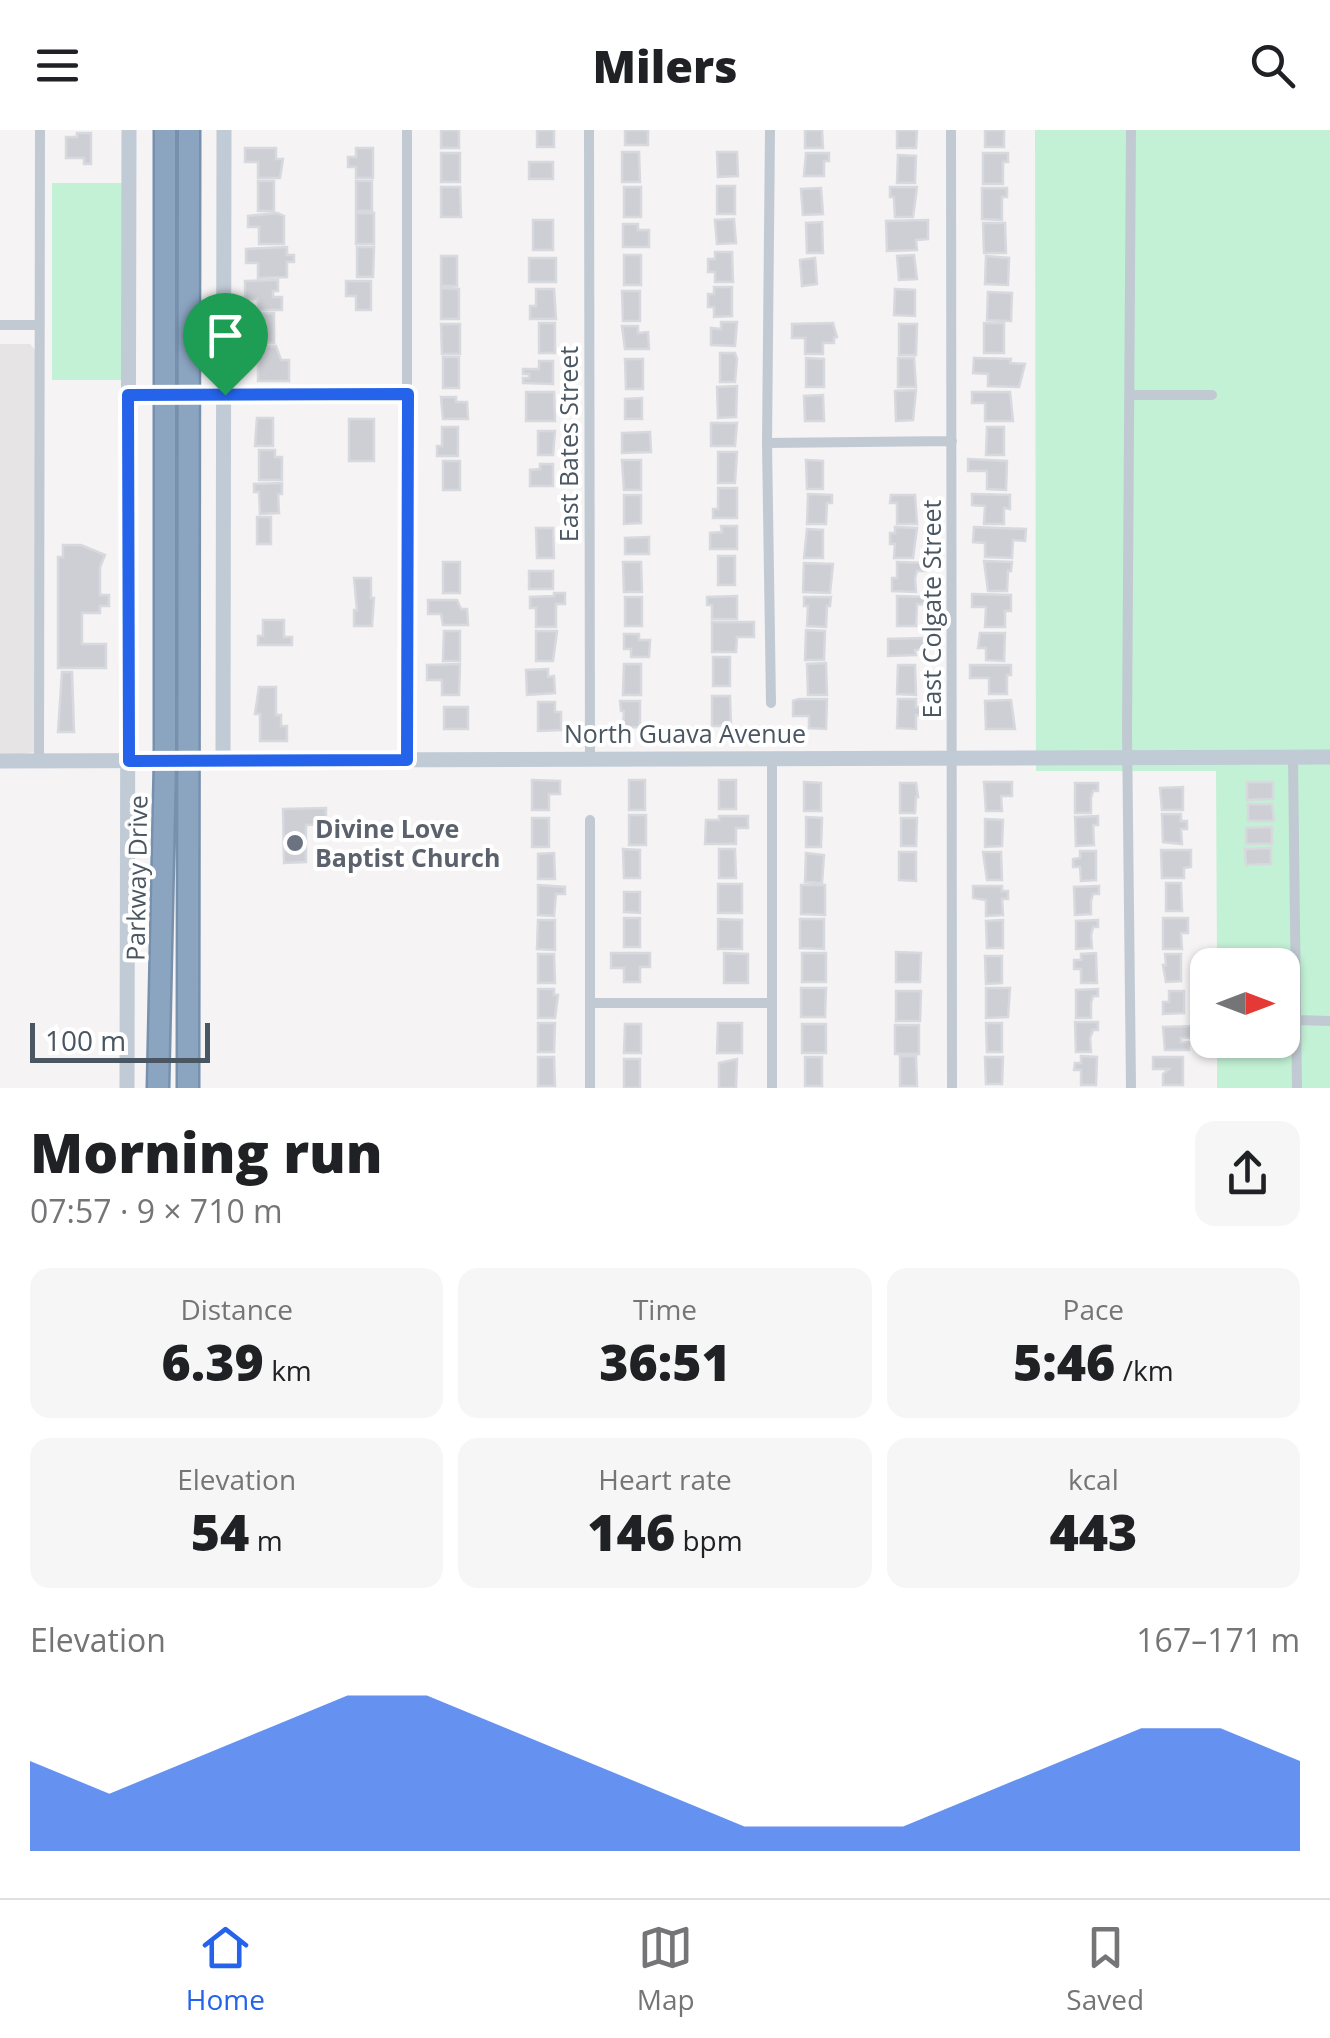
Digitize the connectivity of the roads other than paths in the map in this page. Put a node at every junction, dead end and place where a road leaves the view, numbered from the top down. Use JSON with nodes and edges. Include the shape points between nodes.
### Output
{"nodes":[{"id":1,"x":40,"y":130,"type":"edge"},
{"id":2,"x":129,"y":130,"type":"edge"},
{"id":3,"x":165,"y":130,"type":"edge"},
{"id":4,"x":188,"y":130,"type":"edge"},
{"id":5,"x":224,"y":130,"type":"edge"},
{"id":6,"x":408,"y":130,"type":"edge"},
{"id":7,"x":590,"y":130,"type":"edge"},
{"id":8,"x":770,"y":130,"type":"edge"},
{"id":9,"x":951,"y":130,"type":"edge"},
{"id":10,"x":1131,"y":130,"type":"edge"},
{"id":11,"x":0,"y":325,"type":"edge"},
{"id":12,"x":39,"y":325,"type":"junction"},
{"id":13,"x":408,"y":394,"type":"junction"},
{"id":14,"x":128,"y":395,"type":"junction"},
{"id":15,"x":165,"y":395,"type":"junction"},
{"id":16,"x":189,"y":395,"type":"junction"},
{"id":17,"x":225,"y":395,"type":"junction"},
{"id":18,"x":1130,"y":395,"type":"junction"},
{"id":19,"x":1212,"y":395,"type":"dead end"},
{"id":20,"x":952,"y":441,"type":"junction"},
{"id":21,"x":767,"y":444,"type":"junction"},
{"id":22,"x":771,"y":703,"type":"dead end"},
{"id":23,"x":952,"y":758,"type":"junction"},
{"id":24,"x":1130,"y":758,"type":"junction"},
{"id":25,"x":1292,"y":758,"type":"junction"},
{"id":26,"x":1330,"y":758,"type":"edge"},
{"id":27,"x":590,"y":759,"type":"junction"},
{"id":28,"x":772,"y":759,"type":"junction"},
{"id":29,"x":407,"y":760,"type":"junction"},
{"id":30,"x":39,"y":761,"type":"junction"},
{"id":31,"x":129,"y":761,"type":"junction"},
{"id":32,"x":166,"y":761,"type":"junction"},
{"id":33,"x":189,"y":761,"type":"junction"},
{"id":34,"x":223,"y":761,"type":"junction"},
{"id":35,"x":0,"y":762,"type":"edge"},
{"id":36,"x":590,"y":820,"type":"dead end"},
{"id":37,"x":1295,"y":948,"type":"edge"},
{"id":38,"x":591,"y":1003,"type":"junction"},
{"id":39,"x":772,"y":1003,"type":"junction"},
{"id":40,"x":1300,"y":1020,"type":"edge"},
{"id":41,"x":1330,"y":1020,"type":"edge"},
{"id":42,"x":1296,"y":1058,"type":"edge"},
{"id":43,"x":127,"y":1088,"type":"edge"},
{"id":44,"x":158,"y":1088,"type":"edge"},
{"id":45,"x":188,"y":1088,"type":"edge"},
{"id":46,"x":590,"y":1088,"type":"edge"},
{"id":47,"x":772,"y":1088,"type":"edge"},
{"id":48,"x":952,"y":1088,"type":"edge"},
{"id":49,"x":1131,"y":1088,"type":"edge"},
{"id":50,"x":1296,"y":1088,"type":"edge"}],
"edges":[{"from":1,"to":12,"type":"street"},
{"from":2,"to":14,"type":"street","name":"Parkway Drive"},
{"from":3,"to":15,"type":"highway","name":"Parkway Drive"},
{"from":4,"to":16,"type":"highway","name":"Parkway Drive"},
{"from":5,"to":17,"type":"street"},
{"from":6,"to":13,"type":"street"},
{"from":7,"to":27,"type":"street","name":"East Bates Street"},
{"from":8,"to":21,"type":"street"},
{"from":9,"to":20,"type":"street","name":"East Colgate Street"},
{"from":10,"to":18,"type":"street"},
{"from":11,"to":12,"type":"street"},
{"from":12,"to":30,"type":"street"},
{"from":13,"to":17,"type":"street"},
{"from":13,"to":29,"type":"street"},
{"from":14,"to":15,"type":"street"},
{"from":14,"to":31,"type":"street","name":"Parkway Drive"},
{"from":15,"to":16,"type":"street"},
{"from":15,"to":32,"type":"highway","name":"Parkway Drive"},
{"from":16,"to":17,"type":"street"},
{"from":16,"to":33,"type":"highway","name":"Parkway Drive"},
{"from":17,"to":34,"type":"street"},
{"from":18,"to":19,"type":"street"},
{"from":18,"to":24,"type":"street"},
{"from":20,"to":21,"type":"street"},
{"from":20,"to":23,"type":"street","name":"East Colgate Street"},
{"from":21,"to":22,"type":"street"},
{"from":23,"to":24,"type":"street","name":"North Guava Avenue"},
{"from":23,"to":28,"type":"street","name":"North Guava Avenue"},
{"from":23,"to":48,"type":"street","name":"East Colgate Street"},
{"from":24,"to":25,"type":"street","name":"North Guava Avenue"},
{"from":24,"to":49,"type":"street"},
{"from":25,"to":26,"type":"street","name":"North Guava Avenue"},
{"from":25,"to":37,"type":"street"},
{"from":27,"to":28,"type":"street","name":"North Guava Avenue"},
{"from":27,"to":29,"type":"street","name":"North Guava Avenue"},
{"from":28,"to":39,"type":"street"},
{"from":29,"to":34,"type":"street","name":"North Guava Avenue"},
{"from":30,"to":31,"type":"street","name":"North Guava Avenue"},
{"from":30,"to":35,"type":"street","name":"North Guava Avenue"},
{"from":31,"to":32,"type":"street","name":"North Guava Avenue"},
{"from":31,"to":43,"type":"street","name":"Parkway Drive"},
{"from":32,"to":33,"type":"street","name":"North Guava Avenue"},
{"from":32,"to":44,"type":"highway","name":"Parkway Drive"},
{"from":33,"to":34,"type":"street","name":"North Guava Avenue"},
{"from":33,"to":45,"type":"highway","name":"Parkway Drive"},
{"from":36,"to":38,"type":"street"},
{"from":38,"to":39,"type":"street"},
{"from":38,"to":46,"type":"street"},
{"from":39,"to":47,"type":"street"},
{"from":40,"to":41,"type":"street"},
{"from":42,"to":50,"type":"street"}]}
